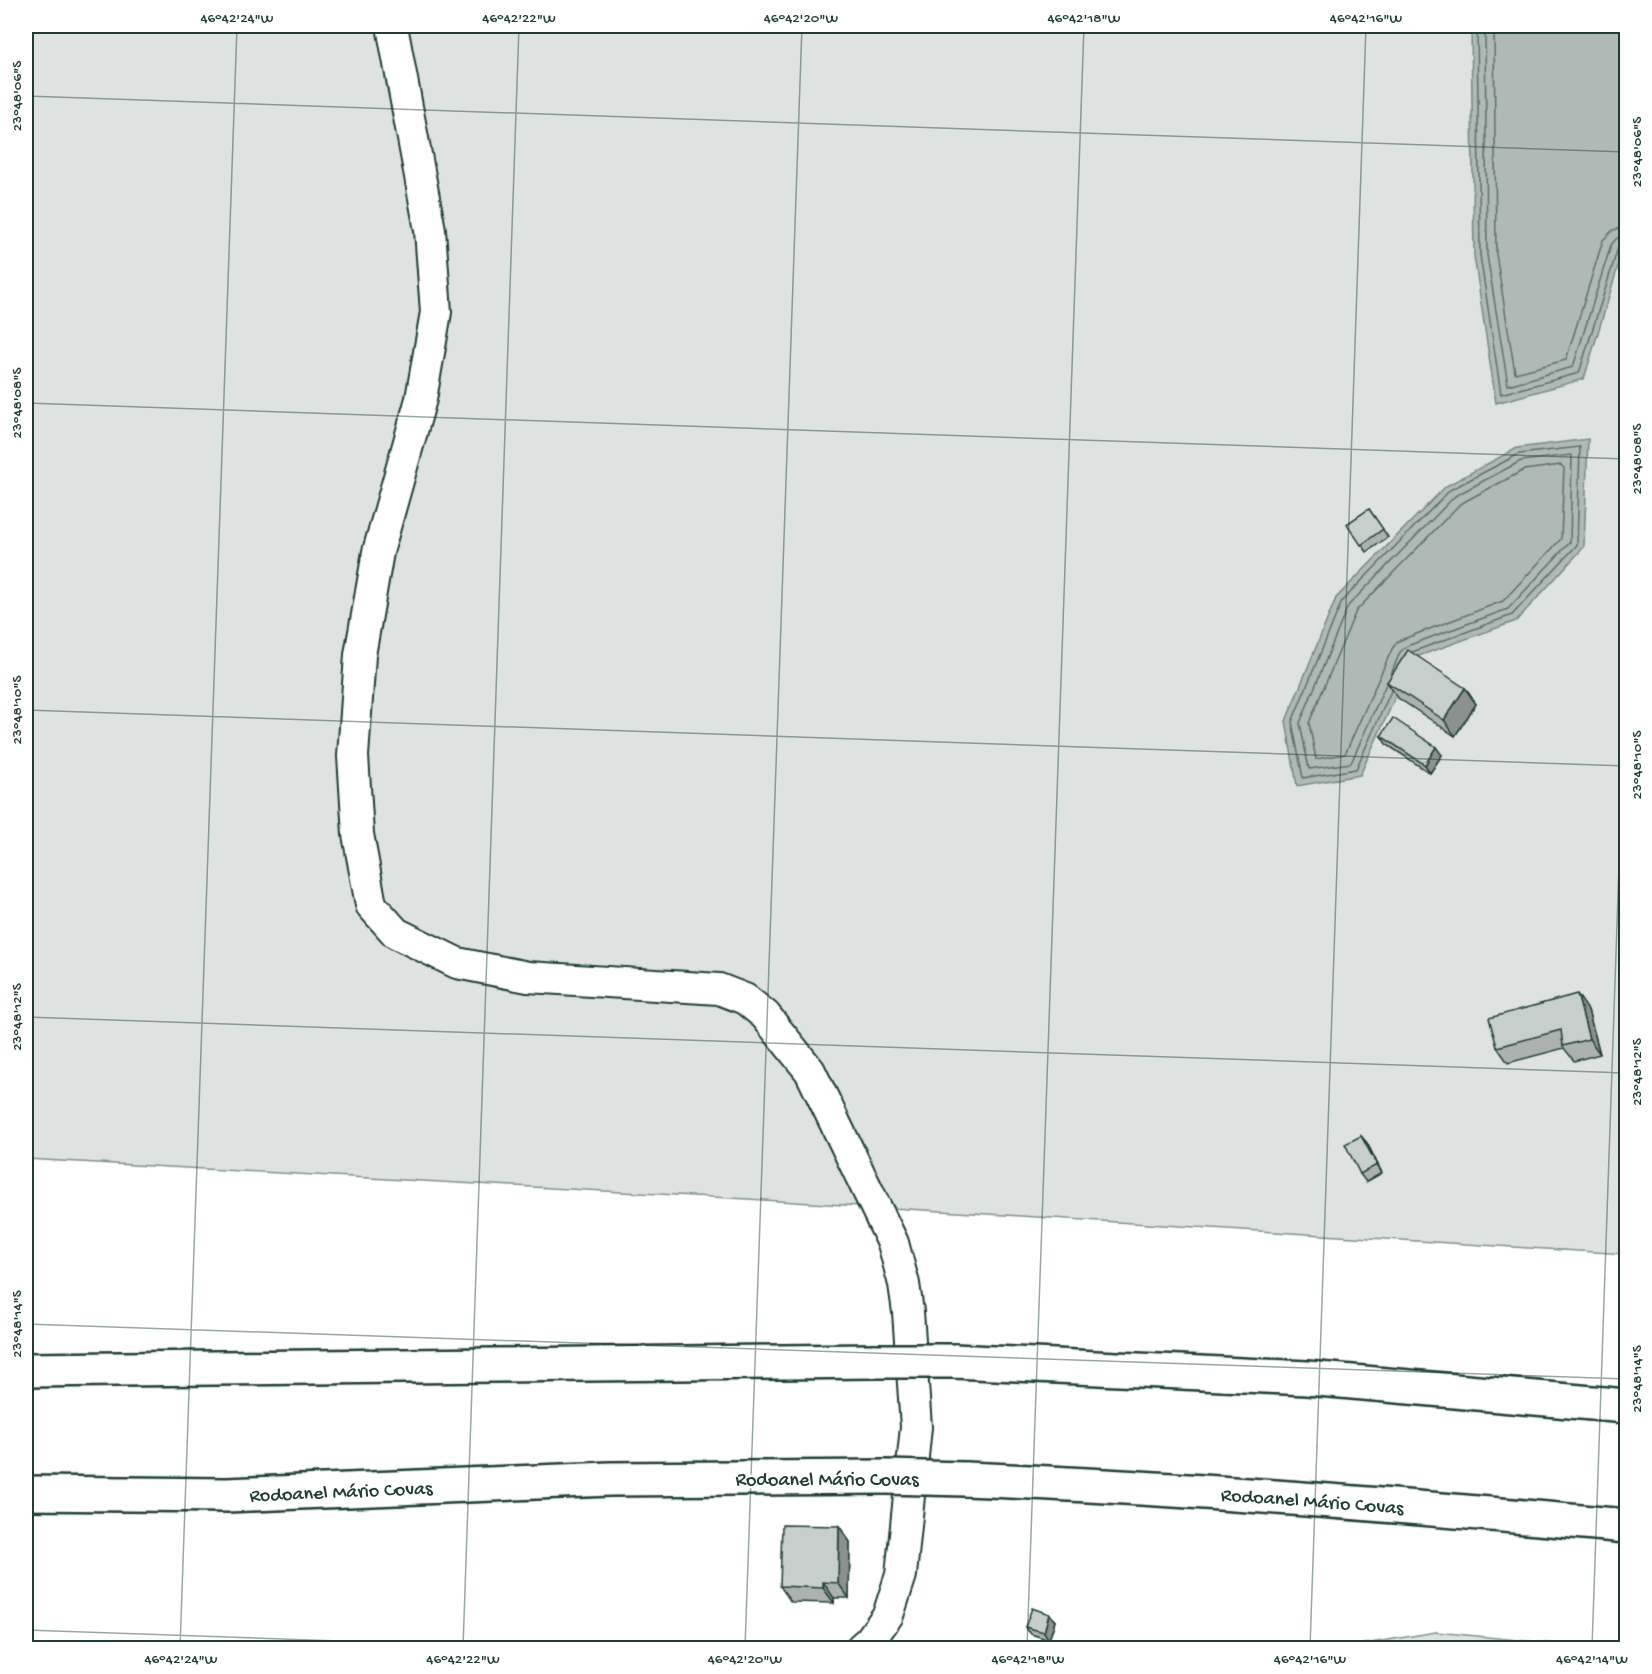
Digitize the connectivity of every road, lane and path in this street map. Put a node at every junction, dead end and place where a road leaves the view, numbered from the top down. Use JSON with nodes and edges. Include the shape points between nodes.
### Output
{"nodes":[{"id":1,"x":392,"y":26,"type":"edge"},
{"id":2,"x":26,"y":1370,"type":"edge"},
{"id":3,"x":1626,"y":1406,"type":"edge"},
{"id":4,"x":26,"y":1493,"type":"edge"},
{"id":5,"x":1626,"y":1526,"type":"edge"},
{"id":6,"x":861,"y":1648,"type":"edge"}],
"edges":[{"from":1,"to":6,"type":"street","via":[[430,230],[436,312],[422,399],[378,552],[360,655],[353,756],[358,834],[371,905],[396,933],[457,963],[528,977],[719,989],[745,999],[765,1015],[810,1071],[893,1243],[909,1312],[916,1426],[901,1575],[888,1615]]},
{"from":2,"to":3,"type":"highway","bridge":true,"via":[[954,1361],[1307,1378]]},
{"from":4,"to":5,"type":"highway","name":"Rodoanel Mário Covas","bridge":true,"via":[[227,1495],[610,1479],[885,1477],[1112,1485]]}]}
